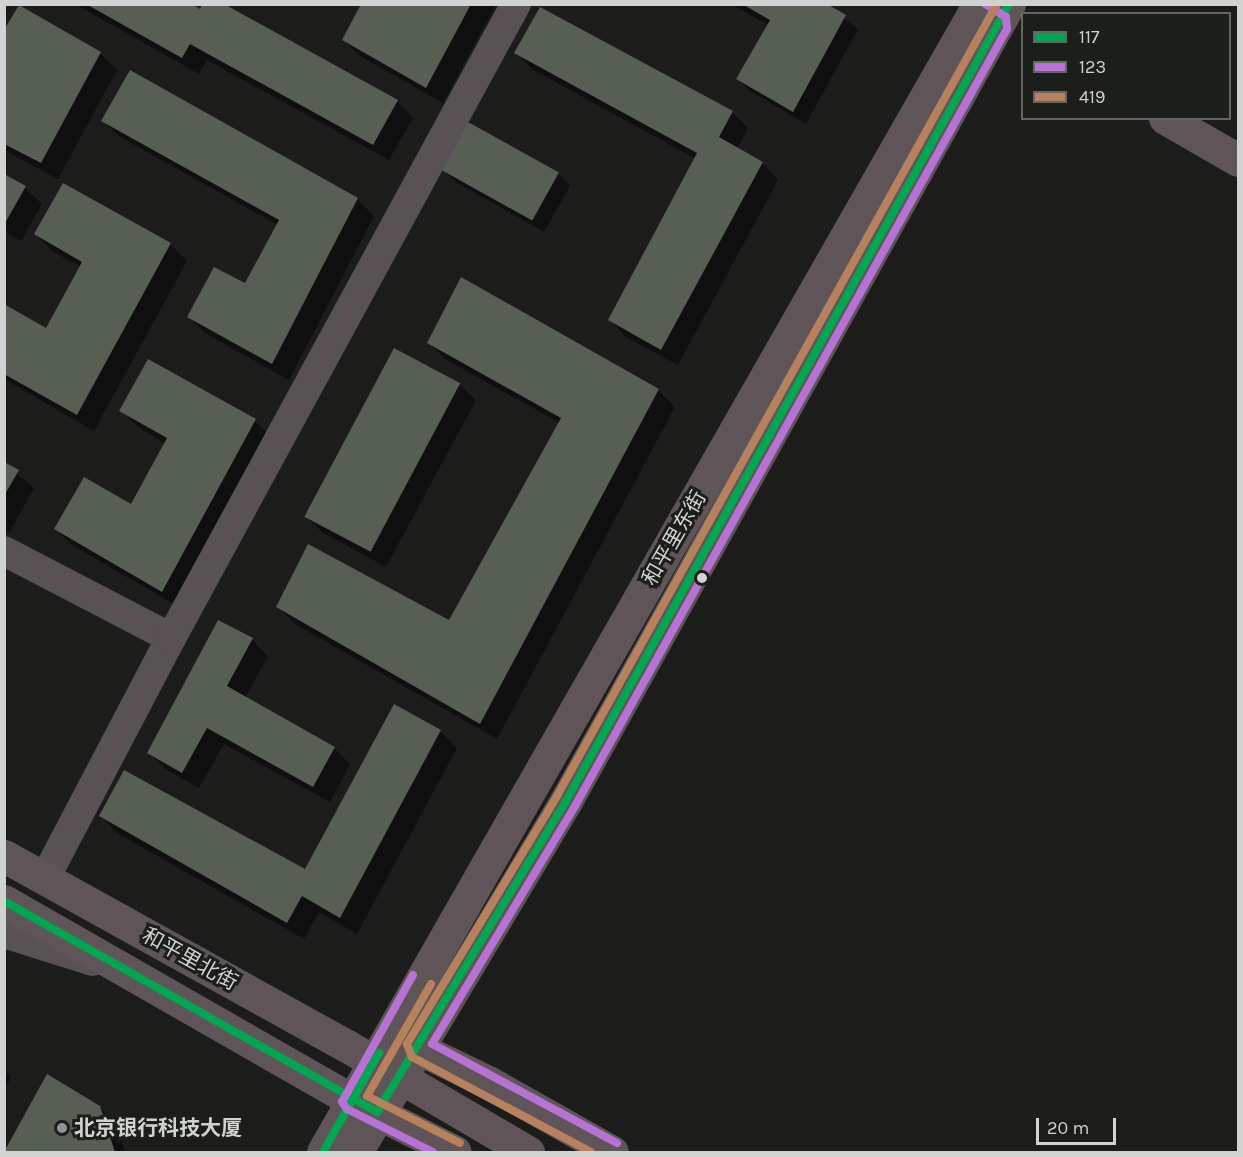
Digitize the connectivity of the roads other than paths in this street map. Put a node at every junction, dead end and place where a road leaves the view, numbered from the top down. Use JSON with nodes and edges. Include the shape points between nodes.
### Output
{"nodes":[{"id":1,"x":516,"y":4,"type":"edge"},
{"id":2,"x":991,"y":14,"type":"edge"},
{"id":3,"x":1169,"y":120,"type":"edge"},
{"id":4,"x":1239,"y":160,"type":"edge"},
{"id":5,"x":4,"y":551,"type":"edge"},
{"id":6,"x":171,"y":638,"type":"junction"},
{"id":7,"x":4,"y":856,"type":"edge"},
{"id":8,"x":45,"y":878,"type":"junction"},
{"id":9,"x":4,"y":901,"type":"edge"},
{"id":10,"x":4,"y":933,"type":"edge"},
{"id":11,"x":144,"y":978,"type":"junction"},
{"id":12,"x":404,"y":1041,"type":"junction"},
{"id":13,"x":385,"y":1072,"type":"junction"},
{"id":14,"x":365,"y":1106,"type":"junction"},
{"id":15,"x":323,"y":1152,"type":"edge"},
{"id":16,"x":356,"y":1152,"type":"edge"},
{"id":17,"x":455,"y":1152,"type":"edge"},
{"id":18,"x":528,"y":1152,"type":"edge"},
{"id":19,"x":612,"y":1152,"type":"edge"}],
"edges":[{"from":1,"to":6,"type":"street"},
{"from":2,"to":12,"type":"street","name":"和平里东街"},
{"from":3,"to":4,"type":"street"},
{"from":5,"to":6,"type":"street"},
{"from":6,"to":8,"type":"street"},
{"from":7,"to":8,"type":"street","name":"和平里北街"},
{"from":8,"to":13,"type":"street","name":"和平里北街","via":[[346,1046]]},
{"from":9,"to":11,"type":"street"},
{"from":10,"to":11,"type":"street"},
{"from":11,"to":14,"type":"street"},
{"from":12,"to":13,"type":"street","name":"和平里东街"},
{"from":12,"to":19,"type":"street"},
{"from":13,"to":14,"type":"street","name":"和平里东街"},
{"from":13,"to":18,"type":"street","name":"和平里北街"},
{"from":14,"to":15,"type":"street"},
{"from":14,"to":16,"type":"street"},
{"from":14,"to":17,"type":"street"}]}
